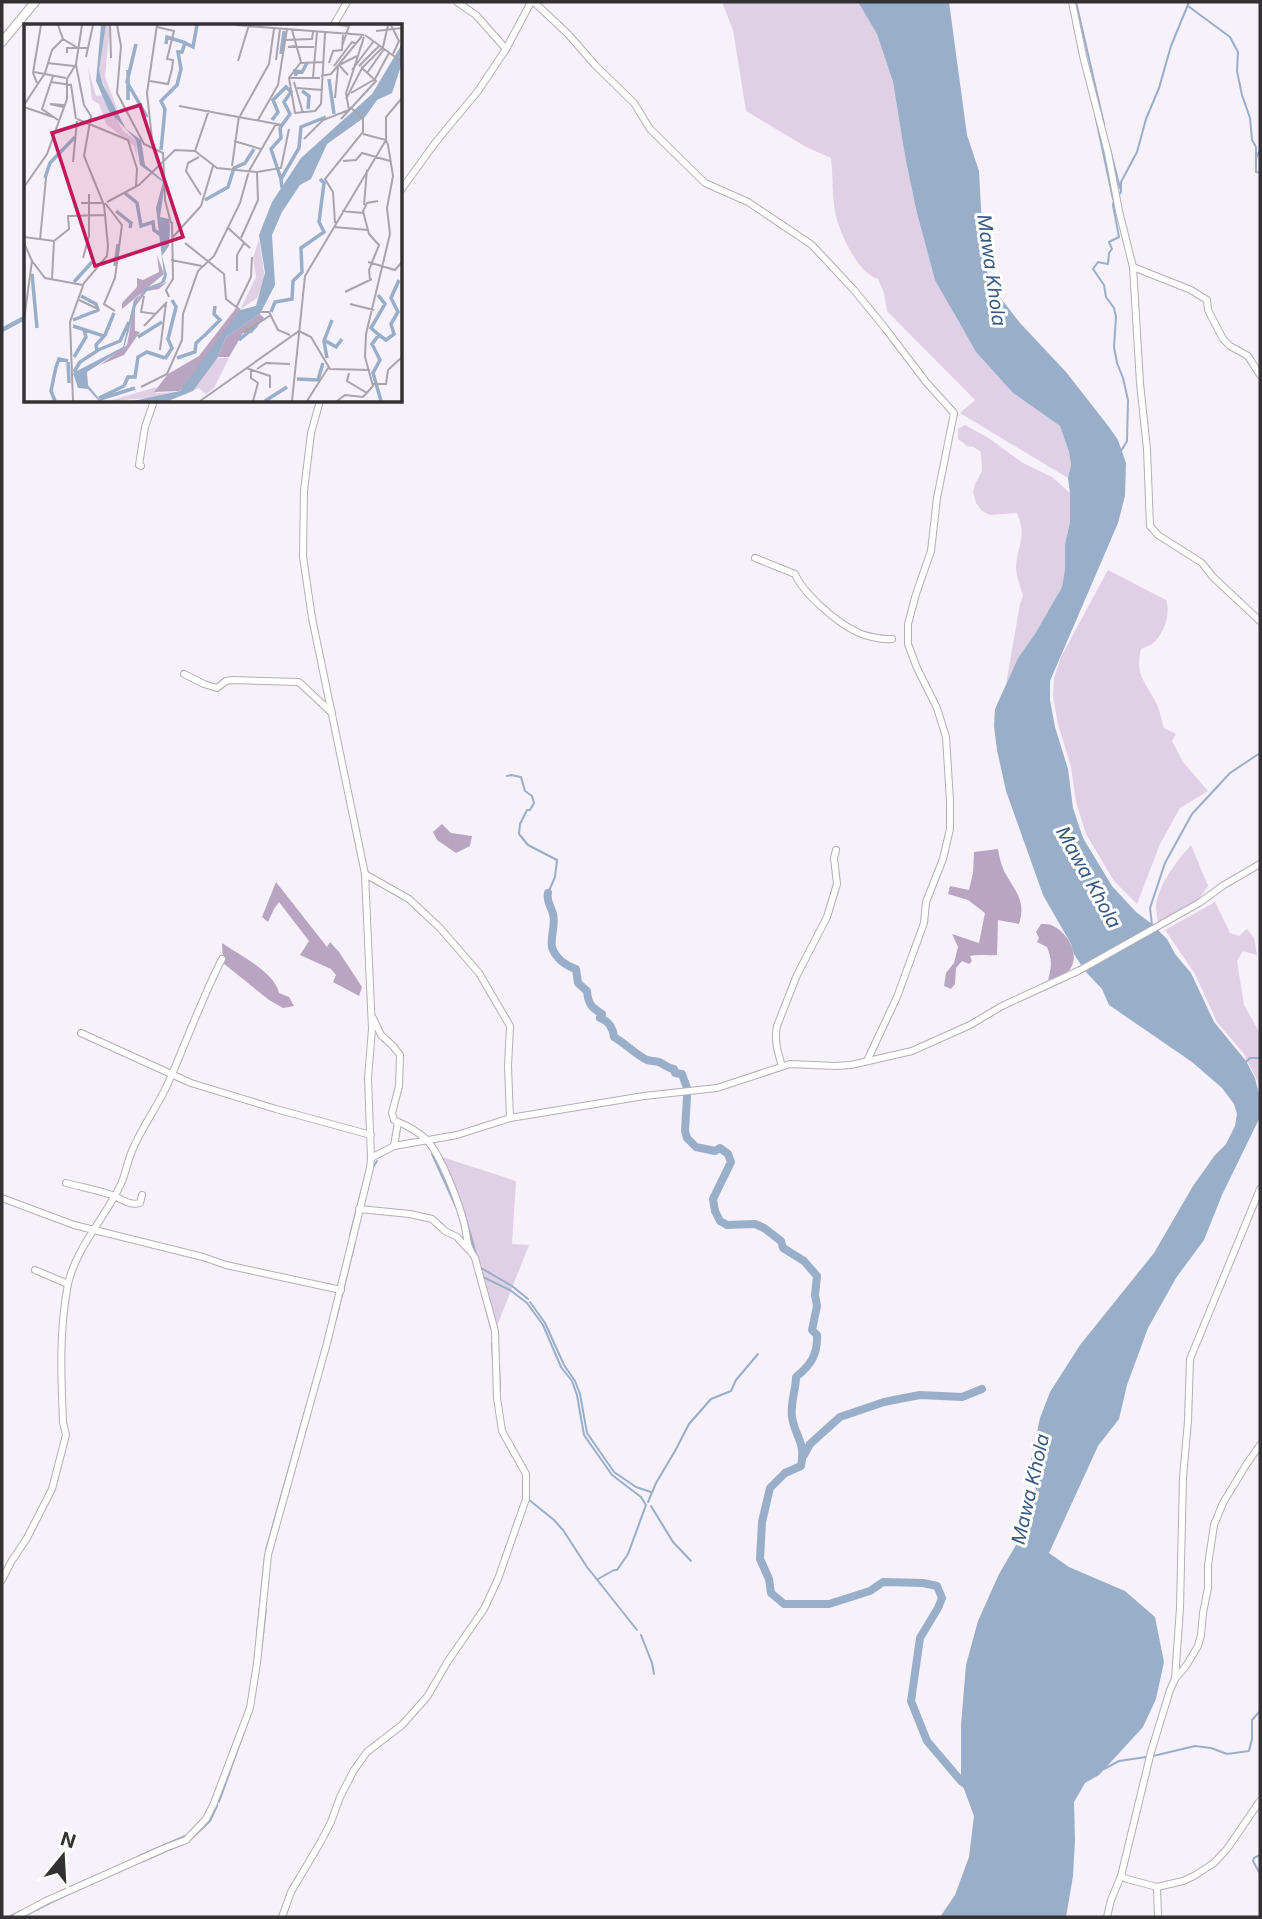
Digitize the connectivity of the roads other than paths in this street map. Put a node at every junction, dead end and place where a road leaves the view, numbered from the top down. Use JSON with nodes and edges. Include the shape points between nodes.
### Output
{"nodes":[{"id":1,"x":35,"y":2,"type":"edge"},
{"id":2,"x":347,"y":2,"type":"edge"},
{"id":3,"x":457,"y":2,"type":"edge"},
{"id":4,"x":532,"y":2,"type":"edge"},
{"id":5,"x":1072,"y":2,"type":"edge"},
{"id":6,"x":334,"y":24,"type":"edge"},
{"id":7,"x":2,"y":42,"type":"edge"},
{"id":8,"x":506,"y":49,"type":"junction"},
{"id":9,"x":402,"y":189,"type":"edge"},
{"id":10,"x":1133,"y":267,"type":"junction"},
{"id":11,"x":1260,"y":375,"type":"edge"},
{"id":12,"x":154,"y":402,"type":"edge"},
{"id":13,"x":320,"y":402,"type":"edge"},
{"id":14,"x":141,"y":466,"type":"dead end"},
{"id":15,"x":755,"y":558,"type":"dead end"},
{"id":16,"x":1260,"y":618,"type":"edge"},
{"id":17,"x":892,"y":639,"type":"dead end"},
{"id":18,"x":184,"y":674,"type":"dead end"},
{"id":19,"x":332,"y":713,"type":"junction"},
{"id":20,"x":836,"y":850,"type":"dead end"},
{"id":21,"x":1260,"y":864,"type":"edge"},
{"id":22,"x":365,"y":874,"type":"junction"},
{"id":23,"x":222,"y":958,"type":"dead end"},
{"id":24,"x":371,"y":1013,"type":"junction"},
{"id":25,"x":81,"y":1033,"type":"dead end"},
{"id":26,"x":867,"y":1060,"type":"junction"},
{"id":27,"x":782,"y":1066,"type":"junction"},
{"id":28,"x":172,"y":1074,"type":"junction"},
{"id":29,"x":510,"y":1118,"type":"junction"},
{"id":30,"x":398,"y":1122,"type":"junction"},
{"id":31,"x":371,"y":1135,"type":"junction"},
{"id":32,"x":426,"y":1140,"type":"junction"},
{"id":33,"x":394,"y":1146,"type":"junction"},
{"id":34,"x":372,"y":1158,"type":"junction"},
{"id":35,"x":66,"y":1183,"type":"dead end"},
{"id":36,"x":1260,"y":1189,"type":"edge"},
{"id":37,"x":142,"y":1195,"type":"dead end"},
{"id":38,"x":114,"y":1196,"type":"junction"},
{"id":39,"x":2,"y":1198,"type":"edge"},
{"id":40,"x":359,"y":1209,"type":"junction"},
{"id":41,"x":94,"y":1230,"type":"junction"},
{"id":42,"x":468,"y":1249,"type":"junction"},
{"id":43,"x":35,"y":1270,"type":"dead end"},
{"id":44,"x":68,"y":1284,"type":"junction"},
{"id":45,"x":341,"y":1290,"type":"junction"},
{"id":46,"x":1260,"y":1445,"type":"edge"},
{"id":47,"x":2,"y":1580,"type":"edge"},
{"id":48,"x":1175,"y":1679,"type":"junction"},
{"id":49,"x":1260,"y":1801,"type":"edge"},
{"id":50,"x":1121,"y":1876,"type":"junction"},
{"id":51,"x":1157,"y":1887,"type":"junction"},
{"id":52,"x":16,"y":1917,"type":"edge"},
{"id":53,"x":282,"y":1917,"type":"edge"},
{"id":54,"x":1107,"y":1917,"type":"edge"},
{"id":55,"x":1158,"y":1917,"type":"edge"}],
"edges":[{"from":1,"to":7,"type":"main road"},
{"from":2,"to":6,"type":"street"},
{"from":3,"to":8,"type":"street","via":[[476,15]]},
{"from":4,"to":8,"type":"street"},
{"from":4,"to":26,"type":"street","via":[[634,103],[650,129],[705,183],[748,202],[812,245],[954,414],[931,551],[908,624],[908,644],[946,737],[950,829],[926,902],[924,923]]},
{"from":5,"to":10,"type":"street"},
{"from":8,"to":9,"type":"street"},
{"from":10,"to":11,"type":"street","via":[[1207,300],[1223,339],[1248,356]]},
{"from":10,"to":16,"type":"street","via":[[1150,526],[1202,563]]},
{"from":12,"to":14,"type":"street","via":[[145,427]]},
{"from":13,"to":19,"type":"street","via":[[304,491],[303,557]]},
{"from":15,"to":17,"type":"street","via":[[795,574],[811,596],[856,632]]},
{"from":18,"to":19,"type":"street","via":[[218,688],[232,680],[299,682]]},
{"from":19,"to":22,"type":"street"},
{"from":20,"to":27,"type":"street","via":[[836,884],[827,917],[797,975],[775,1035]]},
{"from":21,"to":26,"type":"street","via":[[1080,970],[970,1025],[912,1051]]},
{"from":22,"to":24,"type":"street"},
{"from":22,"to":29,"type":"street","via":[[410,899],[479,973],[510,1026]]},
{"from":23,"to":28,"type":"street"},
{"from":24,"to":30,"type":"street","via":[[381,1035],[400,1055],[392,1113]]},
{"from":24,"to":31,"type":"street"},
{"from":25,"to":28,"type":"street"},
{"from":26,"to":27,"type":"street","via":[[851,1065]]},
{"from":27,"to":29,"type":"street","via":[[717,1088]]},
{"from":28,"to":31,"type":"street","via":[[276,1110]]},
{"from":28,"to":38,"type":"street","via":[[140,1132]]},
{"from":29,"to":32,"type":"street"},
{"from":30,"to":32,"type":"street"},
{"from":30,"to":33,"type":"street"},
{"from":31,"to":34,"type":"street"},
{"from":32,"to":33,"type":"street"},
{"from":32,"to":42,"type":"street","via":[[447,1175]]},
{"from":33,"to":34,"type":"street"},
{"from":34,"to":40,"type":"street"},
{"from":35,"to":38,"type":"street"},
{"from":36,"to":48,"type":"street","via":[[1190,1359]]},
{"from":37,"to":38,"type":"street","via":[[137,1205]]},
{"from":38,"to":41,"type":"street"},
{"from":39,"to":41,"type":"street"},
{"from":40,"to":42,"type":"street","via":[[432,1219]]},
{"from":40,"to":45,"type":"street"},
{"from":41,"to":44,"type":"street"},
{"from":41,"to":45,"type":"street"},
{"from":42,"to":53,"type":"street","via":[[475,1258],[495,1331],[502,1431],[526,1474],[526,1499],[484,1609],[427,1697],[402,1725],[367,1752],[355,1770],[290,1892]]},
{"from":43,"to":44,"type":"street"},
{"from":44,"to":47,"type":"street","via":[[60,1341],[63,1450],[46,1504]]},
{"from":45,"to":52,"type":"street","via":[[268,1555],[250,1708],[206,1819],[186,1840]]},
{"from":46,"to":48,"type":"street","via":[[1232,1486],[1214,1525],[1201,1635]]},
{"from":48,"to":50,"type":"street","via":[[1151,1752]]},
{"from":49,"to":51,"type":"street","via":[[1214,1863],[1183,1881]]},
{"from":50,"to":51,"type":"street"},
{"from":50,"to":54,"type":"street"},
{"from":51,"to":55,"type":"street"}]}
